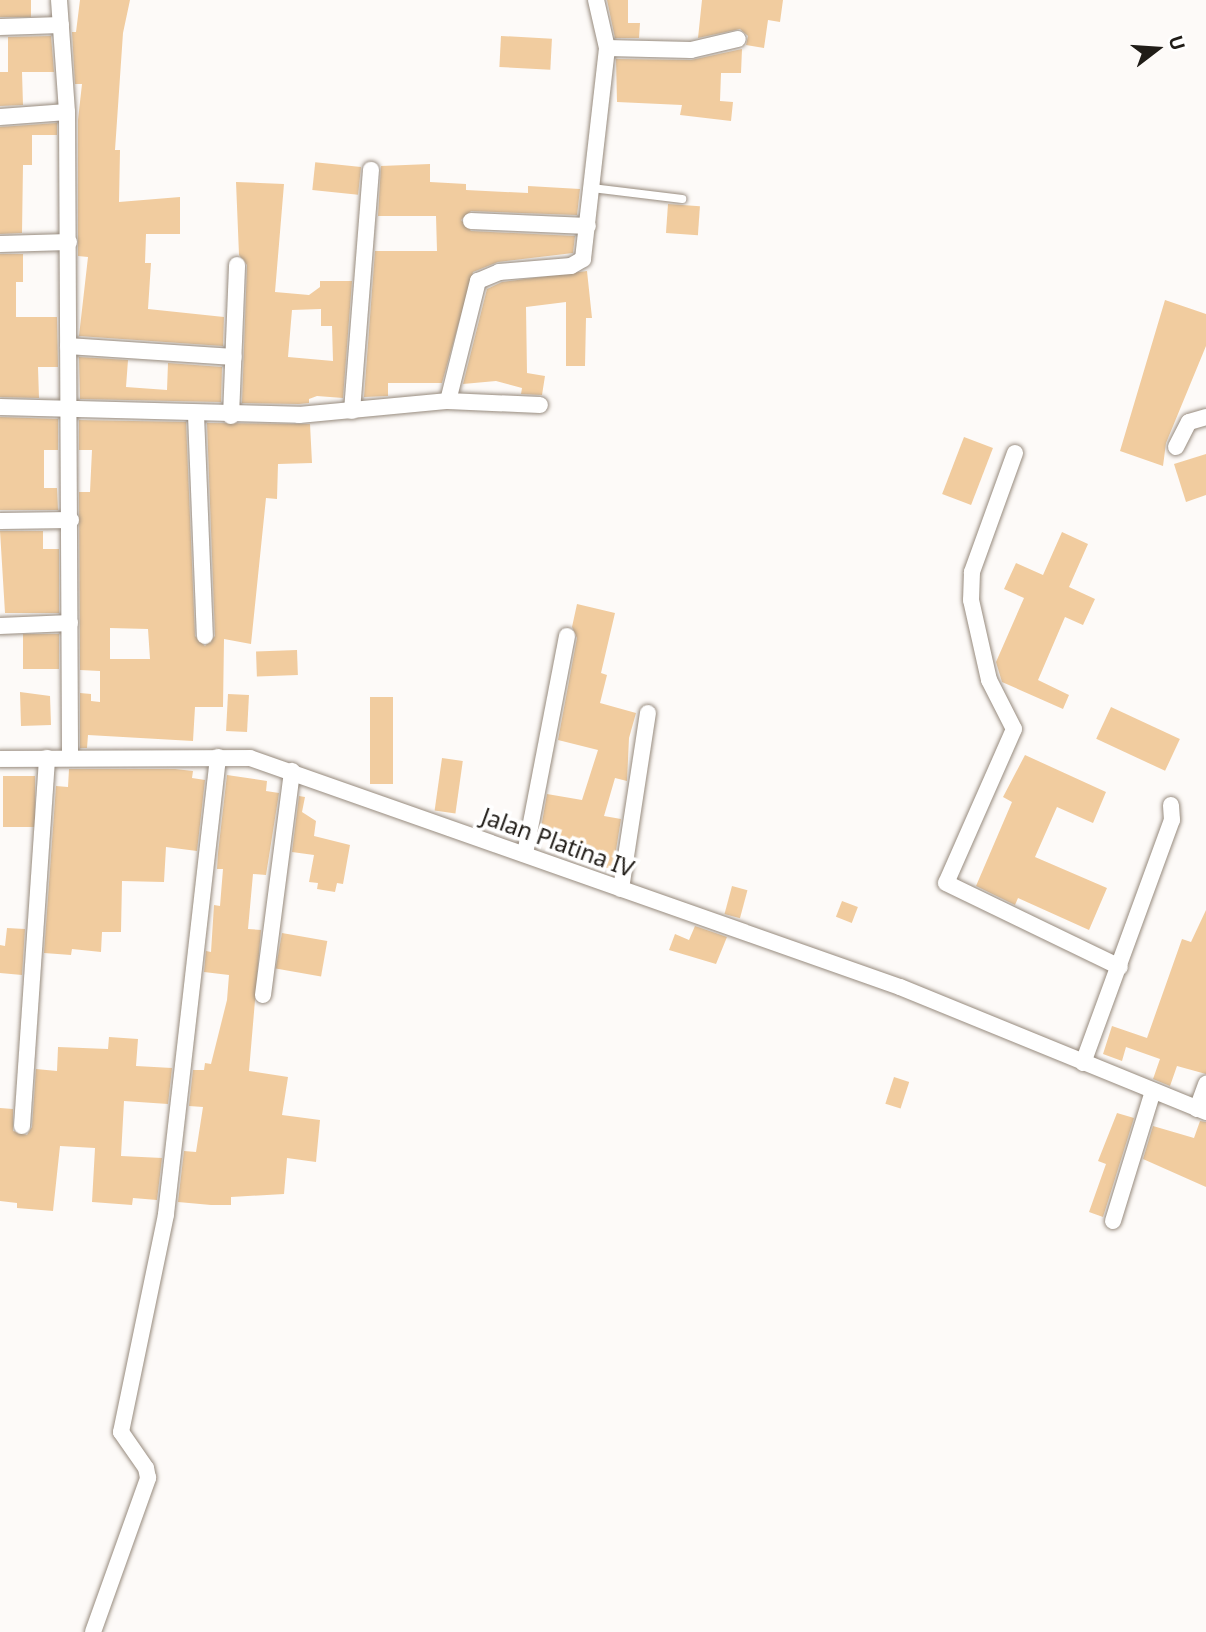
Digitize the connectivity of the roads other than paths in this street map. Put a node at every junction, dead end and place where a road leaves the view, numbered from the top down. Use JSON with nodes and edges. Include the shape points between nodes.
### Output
{"nodes":[{"id":1,"x":59,"y":0,"type":"edge"},
{"id":2,"x":596,"y":0,"type":"edge"},
{"id":3,"x":61,"y":25,"type":"junction"},
{"id":4,"x":0,"y":27,"type":"edge"},
{"id":5,"x":738,"y":39,"type":"dead end"},
{"id":6,"x":607,"y":48,"type":"junction"},
{"id":7,"x":67,"y":112,"type":"junction"},
{"id":8,"x":0,"y":117,"type":"edge"},
{"id":9,"x":372,"y":170,"type":"dead end"},
{"id":10,"x":592,"y":188,"type":"junction"},
{"id":11,"x":682,"y":199,"type":"dead end"},
{"id":12,"x":471,"y":221,"type":"dead end"},
{"id":13,"x":587,"y":226,"type":"junction"},
{"id":14,"x":69,"y":242,"type":"junction"},
{"id":15,"x":0,"y":244,"type":"edge"},
{"id":16,"x":237,"y":265,"type":"dead end"},
{"id":17,"x":68,"y":346,"type":"junction"},
{"id":18,"x":233,"y":357,"type":"junction"},
{"id":19,"x":448,"y":401,"type":"junction"},
{"id":20,"x":540,"y":405,"type":"dead end"},
{"id":21,"x":0,"y":407,"type":"edge"},
{"id":22,"x":352,"y":411,"type":"junction"},
{"id":23,"x":68,"y":412,"type":"junction"},
{"id":24,"x":196,"y":415,"type":"junction"},
{"id":25,"x":231,"y":416,"type":"junction"},
{"id":26,"x":1206,"y":417,"type":"edge"},
{"id":27,"x":1177,"y":447,"type":"dead end"},
{"id":28,"x":1015,"y":453,"type":"dead end"},
{"id":29,"x":71,"y":520,"type":"junction"},
{"id":30,"x":0,"y":521,"type":"edge"},
{"id":31,"x":70,"y":623,"type":"junction"},
{"id":32,"x":0,"y":626,"type":"edge"},
{"id":33,"x":205,"y":636,"type":"dead end"},
{"id":34,"x":566,"y":636,"type":"dead end"},
{"id":35,"x":648,"y":713,"type":"dead end"},
{"id":36,"x":218,"y":757,"type":"junction"},
{"id":37,"x":47,"y":758,"type":"junction"},
{"id":38,"x":70,"y":758,"type":"junction"},
{"id":39,"x":0,"y":759,"type":"edge"},
{"id":40,"x":292,"y":771,"type":"junction"},
{"id":41,"x":1171,"y":806,"type":"dead end"},
{"id":42,"x":525,"y":854,"type":"junction"},
{"id":43,"x":621,"y":888,"type":"junction"},
{"id":44,"x":1121,"y":967,"type":"junction"},
{"id":45,"x":263,"y":995,"type":"dead end"},
{"id":46,"x":1083,"y":1063,"type":"junction"},
{"id":47,"x":1206,"y":1084,"type":"edge"},
{"id":48,"x":1153,"y":1091,"type":"junction"},
{"id":49,"x":1201,"y":1111,"type":"edge"},
{"id":50,"x":22,"y":1126,"type":"dead end"},
{"id":51,"x":1113,"y":1220,"type":"dead end"},
{"id":52,"x":93,"y":1632,"type":"edge"}],
"edges":[{"from":1,"to":3,"type":"street"},
{"from":2,"to":6,"type":"street"},
{"from":3,"to":4,"type":"street"},
{"from":3,"to":7,"type":"street"},
{"from":5,"to":6,"type":"street","via":[[691,50]]},
{"from":6,"to":10,"type":"street"},
{"from":7,"to":8,"type":"street"},
{"from":7,"to":14,"type":"street"},
{"from":9,"to":22,"type":"street"},
{"from":10,"to":11,"type":"lane"},
{"from":10,"to":13,"type":"street"},
{"from":12,"to":13,"type":"street"},
{"from":13,"to":19,"type":"street","via":[[583,259],[571,266],[499,272],[478,281]]},
{"from":14,"to":15,"type":"street"},
{"from":14,"to":17,"type":"street"},
{"from":16,"to":18,"type":"street"},
{"from":17,"to":18,"type":"street"},
{"from":17,"to":23,"type":"street"},
{"from":18,"to":25,"type":"street"},
{"from":19,"to":20,"type":"street"},
{"from":19,"to":22,"type":"street"},
{"from":21,"to":23,"type":"street"},
{"from":22,"to":25,"type":"street"},
{"from":23,"to":24,"type":"street"},
{"from":23,"to":29,"type":"street"},
{"from":24,"to":25,"type":"street"},
{"from":24,"to":33,"type":"street"},
{"from":26,"to":27,"type":"street","via":[[1189,422]]},
{"from":28,"to":44,"type":"street","via":[[972,572],[971,600],[989,680],[1014,729],[946,883]]},
{"from":29,"to":30,"type":"street"},
{"from":29,"to":31,"type":"street"},
{"from":31,"to":32,"type":"street"},
{"from":31,"to":38,"type":"street"},
{"from":34,"to":42,"type":"street"},
{"from":35,"to":43,"type":"street"},
{"from":36,"to":38,"type":"street","name":"Jalan Platina IV"},
{"from":36,"to":40,"type":"street","name":"Jalan Platina IV","via":[[250,758]]},
{"from":36,"to":52,"type":"street","via":[[166,1214],[121,1432],[148,1478]]},
{"from":37,"to":38,"type":"street","name":"Jalan Platina IV"},
{"from":37,"to":39,"type":"street","name":"Jalan Platina IV"},
{"from":37,"to":50,"type":"street"},
{"from":40,"to":42,"type":"street","name":"Jalan Platina IV"},
{"from":40,"to":45,"type":"street"},
{"from":41,"to":44,"type":"street","via":[[1172,820]]},
{"from":42,"to":43,"type":"street","name":"Jalan Platina IV"},
{"from":43,"to":46,"type":"street","name":"Jalan Platina IV","via":[[900,987]]},
{"from":44,"to":46,"type":"street"},
{"from":46,"to":48,"type":"street","name":"Jalan Platina IV"},
{"from":47,"to":49,"type":"street"},
{"from":48,"to":49,"type":"street","name":"Jalan Platina IV"},
{"from":48,"to":51,"type":"street"}]}
